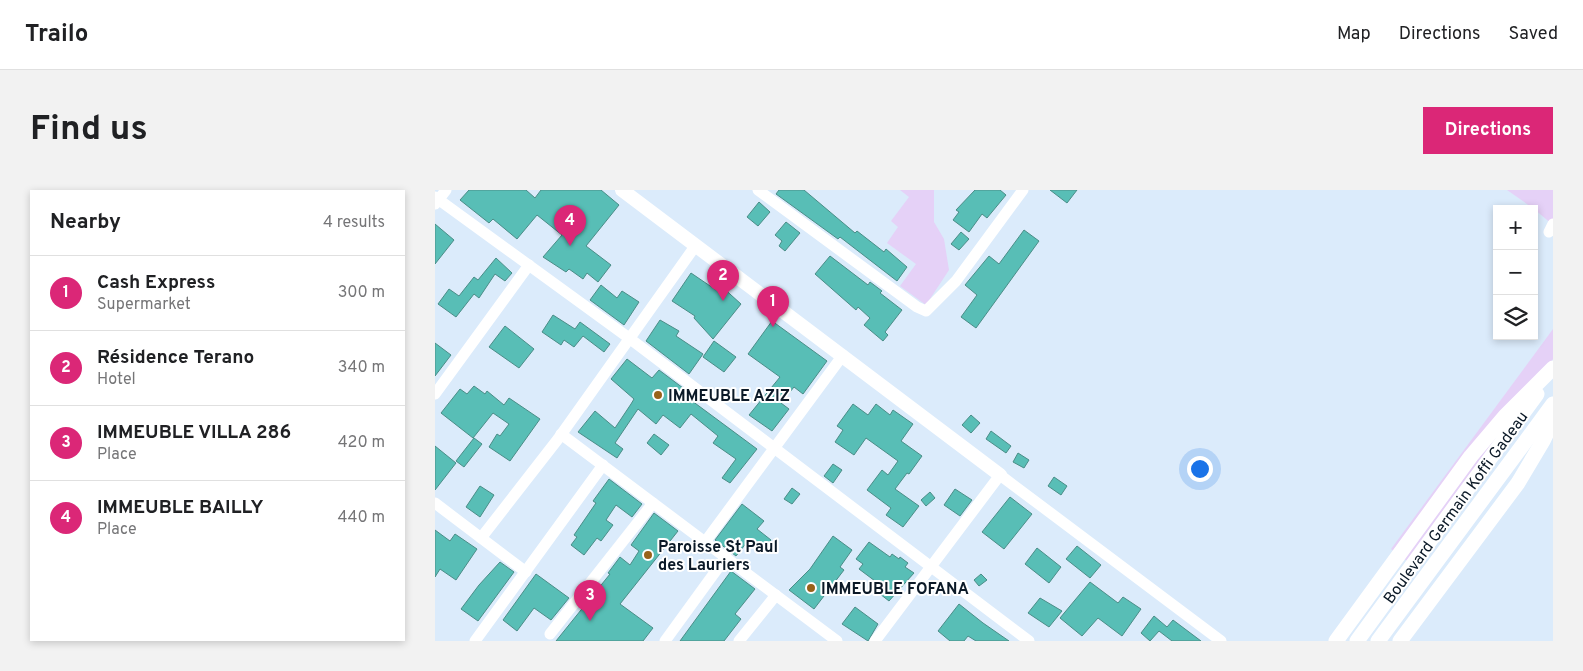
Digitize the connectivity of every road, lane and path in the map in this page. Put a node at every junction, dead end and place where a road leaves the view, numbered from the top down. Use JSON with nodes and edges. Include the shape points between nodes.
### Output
{"nodes":[{"id":1,"x":446,"y":190,"type":"edge"},
{"id":2,"x":621,"y":190,"type":"edge"},
{"id":3,"x":758,"y":190,"type":"edge"},
{"id":4,"x":1023,"y":190,"type":"edge"},
{"id":5,"x":436,"y":200,"type":"edge"},
{"id":6,"x":696,"y":246,"type":"junction"},
{"id":7,"x":529,"y":265,"type":"junction"},
{"id":8,"x":629,"y":338,"type":"junction"},
{"id":9,"x":843,"y":355,"type":"junction"},
{"id":10,"x":1553,"y":368,"type":"edge"},
{"id":11,"x":1553,"y":373,"type":"edge"},
{"id":12,"x":435,"y":394,"type":"edge"},
{"id":13,"x":1553,"y":404,"type":"edge"},
{"id":14,"x":1553,"y":420,"type":"edge"},
{"id":15,"x":561,"y":434,"type":"junction"},
{"id":16,"x":774,"y":449,"type":"junction"},
{"id":17,"x":603,"y":465,"type":"junction"},
{"id":18,"x":1001,"y":475,"type":"junction"},
{"id":19,"x":435,"y":503,"type":"edge"},
{"id":20,"x":653,"y":503,"type":"junction"},
{"id":21,"x":481,"y":538,"type":"junction"},
{"id":22,"x":705,"y":542,"type":"junction"},
{"id":23,"x":726,"y":557,"type":"junction"},
{"id":24,"x":932,"y":567,"type":"junction"},
{"id":25,"x":526,"y":572,"type":"junction"},
{"id":26,"x":776,"y":595,"type":"junction"},
{"id":27,"x":550,"y":634,"type":"dead end"},
{"id":28,"x":475,"y":641,"type":"edge"},
{"id":29,"x":665,"y":641,"type":"edge"},
{"id":30,"x":739,"y":641,"type":"edge"},
{"id":31,"x":837,"y":641,"type":"edge"},
{"id":32,"x":875,"y":641,"type":"edge"},
{"id":33,"x":1029,"y":641,"type":"edge"},
{"id":34,"x":1221,"y":641,"type":"edge"},
{"id":35,"x":1337,"y":641,"type":"edge"},
{"id":36,"x":1357,"y":641,"type":"edge"},
{"id":37,"x":1378,"y":641,"type":"edge"},
{"id":38,"x":1400,"y":641,"type":"edge"}],
"edges":[{"from":1,"to":5,"type":"street"},
{"from":2,"to":6,"type":"street"},
{"from":3,"to":4,"type":"street","via":[[917,307],[927,311],[955,281]]},
{"from":5,"to":7,"type":"street"},
{"from":6,"to":8,"type":"street"},
{"from":6,"to":9,"type":"street"},
{"from":7,"to":8,"type":"street"},
{"from":7,"to":12,"type":"street"},
{"from":8,"to":15,"type":"street"},
{"from":8,"to":16,"type":"street"},
{"from":9,"to":16,"type":"street"},
{"from":9,"to":18,"type":"street"},
{"from":10,"to":35,"type":"main road","via":[[1471,456]]},
{"from":11,"to":36,"type":"main road","name":"Boulevard Germain Koffi Gadeau"},
{"from":13,"to":37,"type":"main road","name":"Boulevard Germain Koffi Gadeau"},
{"from":14,"to":38,"type":"main road","via":[[1518,483]]},
{"from":15,"to":17,"type":"street"},
{"from":15,"to":21,"type":"street"},
{"from":16,"to":22,"type":"street"},
{"from":16,"to":24,"type":"street"},
{"from":17,"to":20,"type":"street"},
{"from":17,"to":25,"type":"street"},
{"from":18,"to":24,"type":"street"},
{"from":18,"to":34,"type":"street"},
{"from":19,"to":21,"type":"street"},
{"from":20,"to":22,"type":"street"},
{"from":20,"to":27,"type":"street"},
{"from":21,"to":25,"type":"street"},
{"from":22,"to":23,"type":"street"},
{"from":23,"to":26,"type":"street"},
{"from":23,"to":29,"type":"street"},
{"from":24,"to":32,"type":"street"},
{"from":24,"to":33,"type":"street"},
{"from":25,"to":28,"type":"street"},
{"from":26,"to":30,"type":"street"},
{"from":26,"to":31,"type":"street"}]}
